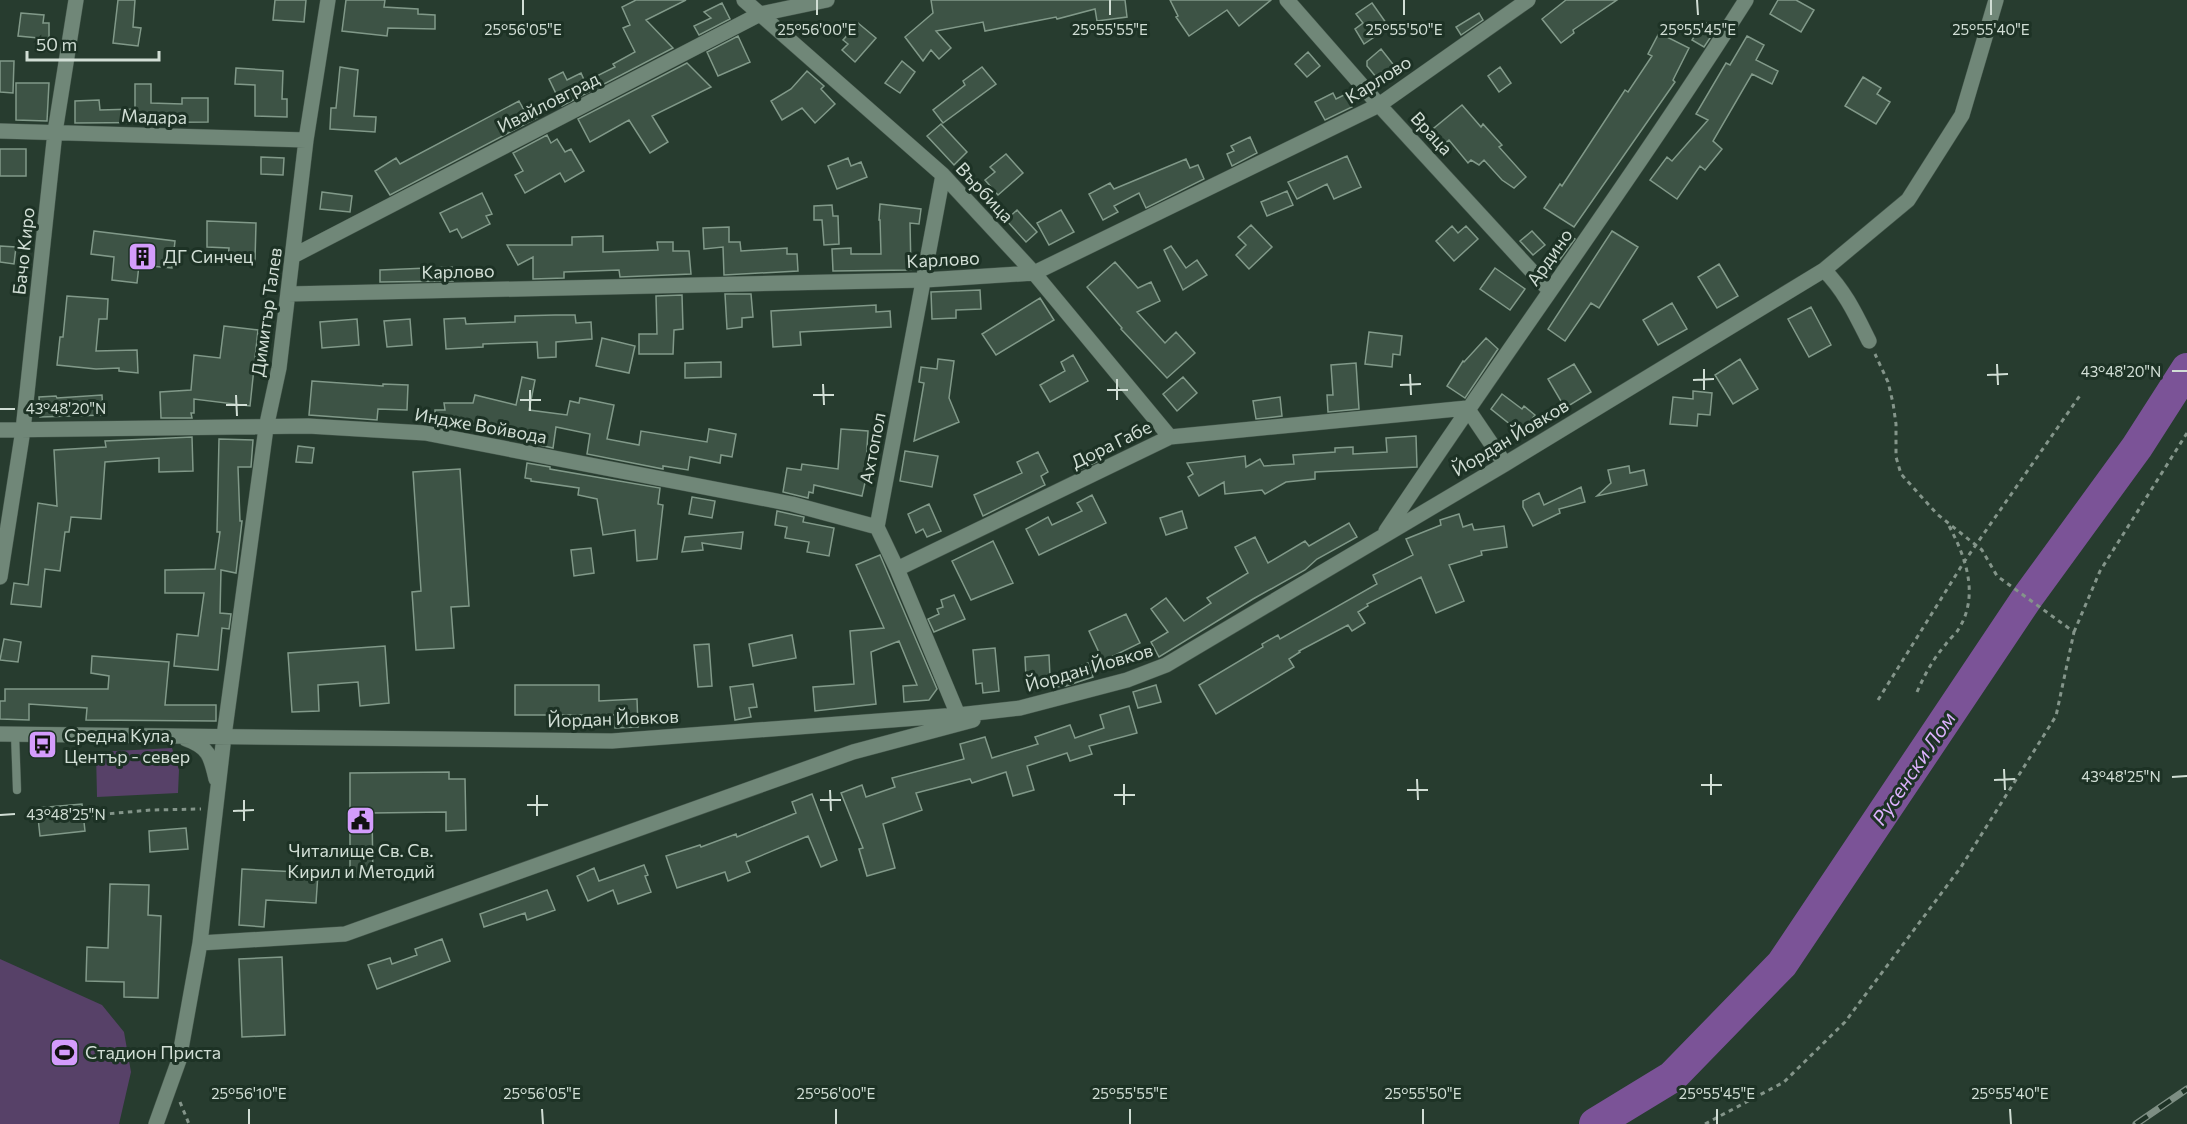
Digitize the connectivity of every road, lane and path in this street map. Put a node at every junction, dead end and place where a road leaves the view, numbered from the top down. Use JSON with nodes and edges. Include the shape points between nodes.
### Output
{"nodes":[{"id":1,"x":76,"y":0,"type":"edge"},
{"id":2,"x":328,"y":0,"type":"edge"},
{"id":3,"x":744,"y":0,"type":"edge"},
{"id":4,"x":826,"y":0,"type":"edge"},
{"id":5,"x":1287,"y":0,"type":"edge"},
{"id":6,"x":1528,"y":0,"type":"edge"},
{"id":7,"x":1746,"y":0,"type":"edge"},
{"id":8,"x":1996,"y":0,"type":"edge"},
{"id":9,"x":760,"y":14,"type":"junction"},
{"id":10,"x":1379,"y":105,"type":"junction"},
{"id":11,"x":0,"y":131,"type":"edge"},
{"id":12,"x":55,"y":132,"type":"junction"},
{"id":13,"x":306,"y":140,"type":"junction"},
{"id":14,"x":944,"y":175,"type":"junction"},
{"id":15,"x":293,"y":256,"type":"junction"},
{"id":16,"x":1824,"y":270,"type":"junction"},
{"id":17,"x":1034,"y":273,"type":"junction"},
{"id":18,"x":925,"y":280,"type":"junction"},
{"id":19,"x":1550,"y":291,"type":"junction"},
{"id":20,"x":288,"y":294,"type":"junction"},
{"id":21,"x":1869,"y":341,"type":"joint"},
{"id":22,"x":2081,"y":394,"type":"dead end"},
{"id":23,"x":1467,"y":408,"type":"junction"},
{"id":24,"x":266,"y":428,"type":"junction"},
{"id":25,"x":0,"y":430,"type":"edge"},
{"id":26,"x":23,"y":430,"type":"junction"},
{"id":27,"x":2187,"y":433,"type":"edge"},
{"id":28,"x":1170,"y":437,"type":"junction"},
{"id":29,"x":1505,"y":464,"type":"junction"},
{"id":30,"x":1948,"y":523,"type":"junction"},
{"id":31,"x":877,"y":527,"type":"junction"},
{"id":32,"x":1383,"y":535,"type":"junction"},
{"id":33,"x":1977,"y":546,"type":"junction"},
{"id":34,"x":1964,"y":562,"type":"junction"},
{"id":35,"x":897,"y":569,"type":"junction"},
{"id":36,"x":0,"y":577,"type":"edge"},
{"id":37,"x":2074,"y":632,"type":"junction"},
{"id":38,"x":1917,"y":692,"type":"dead end"},
{"id":39,"x":1878,"y":700,"type":"dead end"},
{"id":40,"x":1020,"y":708,"type":"junction"},
{"id":41,"x":958,"y":715,"type":"junction"},
{"id":42,"x":8,"y":734,"type":"edge"},
{"id":43,"x":176,"y":736,"type":"junction"},
{"id":44,"x":224,"y":736,"type":"junction"},
{"id":45,"x":218,"y":788,"type":"junction"},
{"id":46,"x":17,"y":790,"type":"dead end"},
{"id":47,"x":215,"y":811,"type":"junction"},
{"id":48,"x":83,"y":816,"type":"dead end"},
{"id":49,"x":200,"y":943,"type":"junction"},
{"id":50,"x":156,"y":1124,"type":"edge"},
{"id":51,"x":1706,"y":1124,"type":"edge"}],
"edges":[{"from":1,"to":12,"type":"street","name":"Бачо Киро"},
{"from":2,"to":13,"type":"street","name":"Димитър Талев"},
{"from":3,"to":9,"type":"street","name":"Върбица"},
{"from":4,"to":9,"type":"street","name":"Ивайловград"},
{"from":5,"to":10,"type":"street","name":"Враца"},
{"from":6,"to":10,"type":"street","name":"Карлово"},
{"from":7,"to":19,"type":"street","name":"Ардино"},
{"from":8,"to":16,"type":"street","name":"Йордан Йовков","via":[[1962,115],[1908,200]]},
{"from":9,"to":14,"type":"street","name":"Върбица"},
{"from":9,"to":15,"type":"street","name":"Ивайловград"},
{"from":10,"to":17,"type":"street","name":"Карлово"},
{"from":10,"to":19,"type":"street","name":"Враца"},
{"from":11,"to":12,"type":"street","name":"Мадара"},
{"from":12,"to":13,"type":"street","name":"Мадара"},
{"from":12,"to":26,"type":"street","name":"Бачо Киро"},
{"from":13,"to":15,"type":"street","name":"Димитър Талев"},
{"from":14,"to":17,"type":"street","name":"Върбица"},
{"from":14,"to":18,"type":"street","name":"Ахтопол"},
{"from":15,"to":20,"type":"street","name":"Димитър Талев"},
{"from":16,"to":21,"type":"street","via":[[1850,303]]},
{"from":16,"to":29,"type":"street","name":"Йордан Йовков"},
{"from":17,"to":18,"type":"street","name":"Карлово"},
{"from":17,"to":28,"type":"street","name":"Върбица"},
{"from":18,"to":20,"type":"street","name":"Карлово"},
{"from":18,"to":31,"type":"street","name":"Ахтопол"},
{"from":19,"to":23,"type":"street","name":"Ардино"},
{"from":20,"to":24,"type":"street","name":"Димитър Талев","via":[[279,368]]},
{"from":21,"to":30,"type":"path","via":[[1888,382],[1901,474]]},
{"from":22,"to":33,"type":"path"},
{"from":23,"to":28,"type":"street","name":"Дора Габе"},
{"from":23,"to":29,"type":"street"},
{"from":23,"to":32,"type":"street","name":"Ардино"},
{"from":24,"to":26,"type":"street","name":"Индже Войвода"},
{"from":24,"to":31,"type":"street","name":"Индже Войвода","via":[[308,426],[425,433],[792,504]]},
{"from":24,"to":44,"type":"street","name":"Димитър Талев"},
{"from":25,"to":26,"type":"street","name":"Индже Войвода"},
{"from":26,"to":36,"type":"street","name":"Бачо Киро"},
{"from":27,"to":37,"type":"path","via":[[2100,572]]},
{"from":28,"to":35,"type":"street","name":"Дора Габе"},
{"from":29,"to":32,"type":"street","name":"Йордан Йовков"},
{"from":30,"to":33,"type":"path"},
{"from":30,"to":34,"type":"path"},
{"from":31,"to":35,"type":"street"},
{"from":32,"to":40,"type":"street","name":"Йордан Йовков","via":[[1166,665],[1127,680]]},
{"from":33,"to":34,"type":"path"},
{"from":33,"to":37,"type":"path","via":[[1997,576]]},
{"from":34,"to":38,"type":"path","via":[[1971,585],[1969,606],[1958,632],[1929,665]]},
{"from":34,"to":39,"type":"path"},
{"from":35,"to":41,"type":"street"},
{"from":37,"to":51,"type":"path","via":[[2056,716],[1954,876],[1837,1030],[1784,1082]]},
{"from":40,"to":41,"type":"street","name":"Йордан Йовков"},
{"from":40,"to":49,"type":"street","via":[[853,752],[345,934]]},
{"from":41,"to":44,"type":"street","name":"Йордан Йовков","via":[[612,741]]},
{"from":42,"to":43,"type":"street","name":"Йордан Йовков"},
{"from":42,"to":46,"type":"lane"},
{"from":43,"to":44,"type":"street","name":"Йордан Йовков"},
{"from":43,"to":45,"type":"street","via":[[200,744],[212,760]]},
{"from":44,"to":45,"type":"street","name":"Димитър Талев"},
{"from":45,"to":47,"type":"street","name":"Димитър Талев"},
{"from":47,"to":48,"type":"path","via":[[195,808]]},
{"from":47,"to":49,"type":"street","name":"Димитър Талев"},
{"from":49,"to":50,"type":"street","name":"Димитър Талев","via":[[179,1060]]}]}
